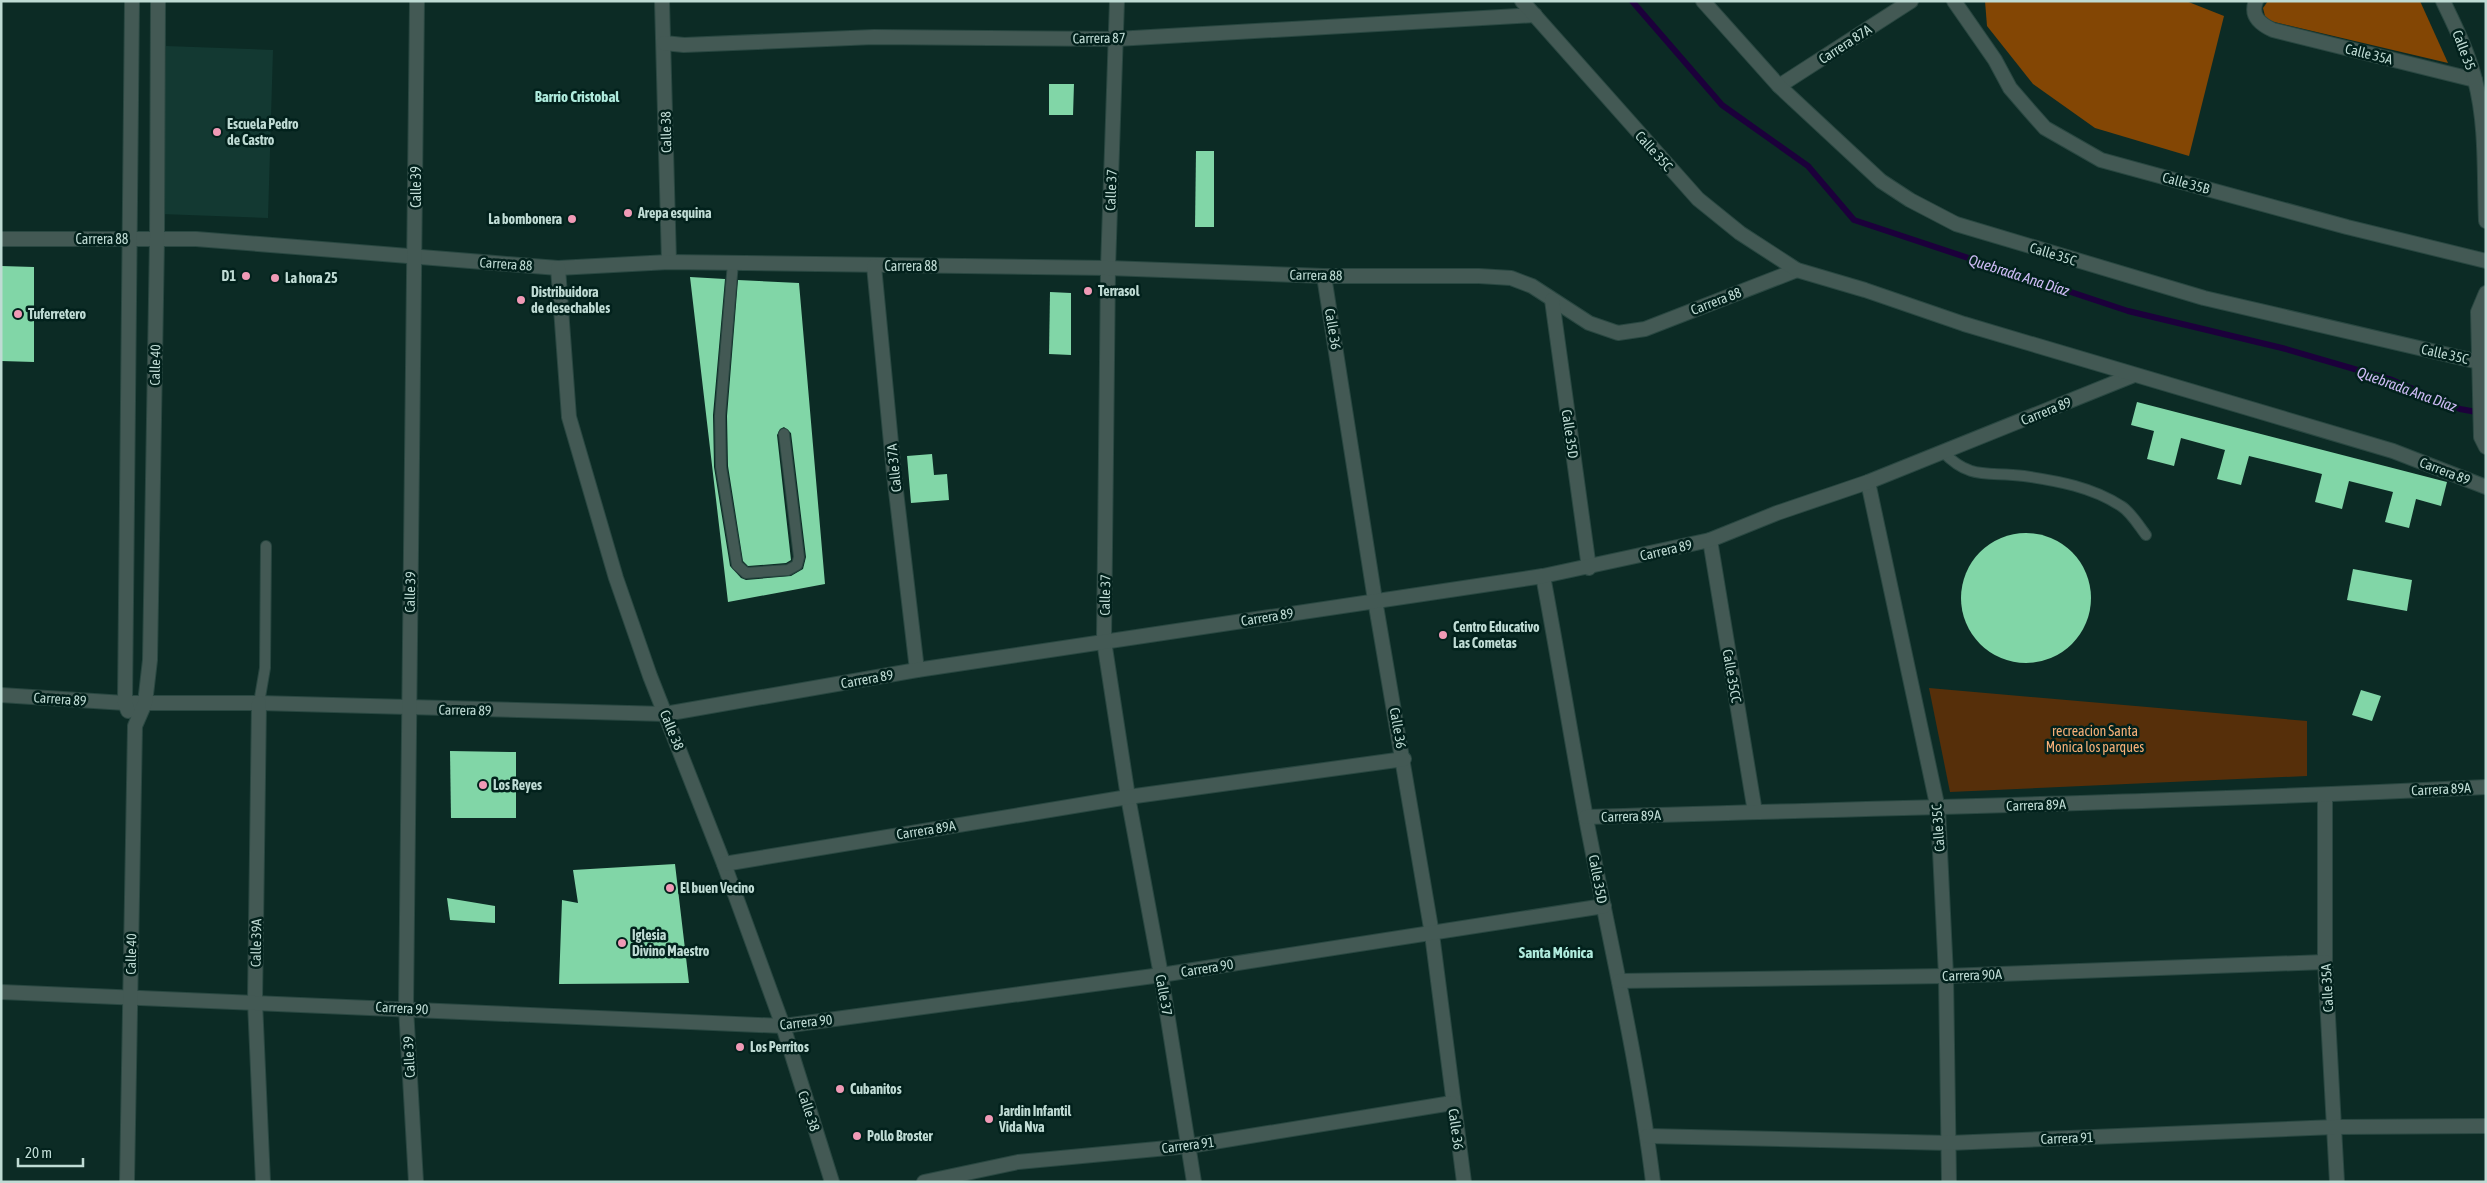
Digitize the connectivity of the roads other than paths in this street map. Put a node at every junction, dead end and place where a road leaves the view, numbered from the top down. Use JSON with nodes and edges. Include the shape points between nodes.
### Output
{"nodes":[{"id":1,"x":132,"y":1,"type":"edge"},
{"id":2,"x":158,"y":1,"type":"edge"},
{"id":3,"x":417,"y":1,"type":"edge"},
{"id":4,"x":662,"y":1,"type":"edge"},
{"id":5,"x":1117,"y":1,"type":"edge"},
{"id":6,"x":1522,"y":1,"type":"edge"},
{"id":7,"x":1704,"y":1,"type":"edge"},
{"id":8,"x":1911,"y":1,"type":"edge"},
{"id":9,"x":1954,"y":1,"type":"edge"},
{"id":10,"x":2256,"y":1,"type":"edge"},
{"id":11,"x":2443,"y":1,"type":"edge"},
{"id":12,"x":1535,"y":15,"type":"junction"},
{"id":13,"x":1116,"y":39,"type":"junction"},
{"id":14,"x":664,"y":44,"type":"junction"},
{"id":15,"x":2475,"y":80,"type":"junction"},
{"id":16,"x":1779,"y":86,"type":"junction"},
{"id":17,"x":2484,"y":130,"type":"edge"},
{"id":18,"x":2486,"y":221,"type":"edge"},
{"id":19,"x":131,"y":238,"type":"junction"},
{"id":20,"x":1,"y":239,"type":"edge"},
{"id":21,"x":157,"y":239,"type":"junction"},
{"id":22,"x":416,"y":258,"type":"junction"},
{"id":23,"x":2486,"y":261,"type":"edge"},
{"id":24,"x":669,"y":262,"type":"junction"},
{"id":25,"x":733,"y":263,"type":"junction"},
{"id":26,"x":874,"y":266,"type":"junction"},
{"id":27,"x":558,"y":268,"type":"junction"},
{"id":28,"x":1108,"y":268,"type":"junction"},
{"id":29,"x":1796,"y":270,"type":"junction"},
{"id":30,"x":1324,"y":276,"type":"junction"},
{"id":31,"x":2486,"y":293,"type":"edge"},
{"id":32,"x":1552,"y":300,"type":"junction"},
{"id":33,"x":2479,"y":362,"type":"junction"},
{"id":34,"x":2134,"y":375,"type":"junction"},
{"id":35,"x":784,"y":434,"type":"dead end"},
{"id":36,"x":2483,"y":442,"type":"edge"},
{"id":37,"x":1943,"y":452,"type":"junction"},
{"id":38,"x":1868,"y":482,"type":"junction"},
{"id":39,"x":2486,"y":487,"type":"edge"},
{"id":40,"x":2146,"y":535,"type":"dead end"},
{"id":41,"x":1710,"y":540,"type":"junction"},
{"id":42,"x":266,"y":546,"type":"dead end"},
{"id":43,"x":1589,"y":568,"type":"junction"},
{"id":44,"x":1543,"y":576,"type":"junction"},
{"id":45,"x":1375,"y":600,"type":"junction"},
{"id":46,"x":1104,"y":641,"type":"junction"},
{"id":47,"x":917,"y":670,"type":"junction"},
{"id":48,"x":1,"y":696,"type":"edge"},
{"id":49,"x":125,"y":703,"type":"junction"},
{"id":50,"x":145,"y":703,"type":"junction"},
{"id":51,"x":259,"y":703,"type":"junction"},
{"id":52,"x":408,"y":709,"type":"junction"},
{"id":53,"x":666,"y":714,"type":"junction"},
{"id":54,"x":135,"y":726,"type":"junction"},
{"id":55,"x":1404,"y":759,"type":"junction"},
{"id":56,"x":2486,"y":786,"type":"edge"},
{"id":57,"x":2325,"y":795,"type":"junction"},
{"id":58,"x":1128,"y":797,"type":"junction"},
{"id":59,"x":1938,"y":808,"type":"junction"},
{"id":60,"x":1755,"y":812,"type":"junction"},
{"id":61,"x":1586,"y":817,"type":"junction"},
{"id":62,"x":724,"y":864,"type":"junction"},
{"id":63,"x":1604,"y":906,"type":"junction"},
{"id":64,"x":1432,"y":934,"type":"junction"},
{"id":65,"x":2325,"y":962,"type":"junction"},
{"id":66,"x":1161,"y":975,"type":"junction"},
{"id":67,"x":1946,"y":976,"type":"junction"},
{"id":68,"x":1619,"y":981,"type":"junction"},
{"id":69,"x":1,"y":992,"type":"edge"},
{"id":70,"x":130,"y":996,"type":"junction"},
{"id":71,"x":255,"y":1002,"type":"junction"},
{"id":72,"x":406,"y":1008,"type":"junction"},
{"id":73,"x":782,"y":1026,"type":"junction"},
{"id":74,"x":1452,"y":1103,"type":"junction"},
{"id":75,"x":2486,"y":1126,"type":"edge"},
{"id":76,"x":2335,"y":1127,"type":"junction"},
{"id":77,"x":1647,"y":1136,"type":"junction"},
{"id":78,"x":1949,"y":1143,"type":"junction"},
{"id":79,"x":1190,"y":1146,"type":"junction"},
{"id":80,"x":127,"y":1182,"type":"edge"},
{"id":81,"x":264,"y":1182,"type":"edge"},
{"id":82,"x":416,"y":1182,"type":"edge"},
{"id":83,"x":832,"y":1182,"type":"edge"},
{"id":84,"x":924,"y":1182,"type":"edge"},
{"id":85,"x":1194,"y":1182,"type":"edge"},
{"id":86,"x":1464,"y":1182,"type":"edge"},
{"id":87,"x":1653,"y":1182,"type":"edge"},
{"id":88,"x":1949,"y":1182,"type":"edge"},
{"id":89,"x":2338,"y":1182,"type":"edge"}],
"edges":[{"from":1,"to":19,"type":"street","name":"Calle 40"},
{"from":2,"to":21,"type":"street","name":"Calle 40"},
{"from":3,"to":22,"type":"street","name":"Calle 39"},
{"from":4,"to":14,"type":"street","name":"Calle 38"},
{"from":5,"to":13,"type":"street","name":"Calle 37"},
{"from":6,"to":12,"type":"street","name":"Calle 35C"},
{"from":7,"to":16,"type":"street","name":"Calle 35C"},
{"from":8,"to":16,"type":"street","name":"Carrera 87A"},
{"from":9,"to":23,"type":"street","name":"Calle 35B","via":[[1995,60],[2010,88],[2045,128],[2101,160]]},
{"from":10,"to":15,"type":"street","name":"Calle 35A","via":[[2253,9],[2263,26]]},
{"from":11,"to":15,"type":"street","name":"Calle 35","via":[[2460,36]]},
{"from":12,"to":13,"type":"street","name":"Carrera 87"},
{"from":12,"to":29,"type":"street","name":"Calle 35C","via":[[1698,199],[1740,233]]},
{"from":13,"to":14,"type":"street","name":"Carrera 87","via":[[874,37]]},
{"from":13,"to":28,"type":"street","name":"Calle 37"},
{"from":14,"to":24,"type":"street","name":"Calle 38"},
{"from":15,"to":17,"type":"street","name":"Calle 35"},
{"from":16,"to":33,"type":"street","name":"Calle 35C","via":[[1881,181],[1956,224],[2204,298]]},
{"from":17,"to":18,"type":"street","name":"Calle 35"},
{"from":19,"to":20,"type":"street","name":"Carrera 88"},
{"from":19,"to":21,"type":"street","name":"Carrera 88"},
{"from":19,"to":49,"type":"street","name":"Calle 40"},
{"from":21,"to":22,"type":"street","name":"Carrera 88","via":[[196,239]]},
{"from":21,"to":50,"type":"street","name":"Calle 40","via":[[150,660]]},
{"from":22,"to":27,"type":"street","name":"Carrera 88"},
{"from":22,"to":52,"type":"street","name":"Calle 39"},
{"from":24,"to":25,"type":"street","name":"Carrera 88"},
{"from":24,"to":27,"type":"street","name":"Carrera 88"},
{"from":25,"to":26,"type":"street","name":"Carrera 88"},
{"from":25,"to":35,"type":"lane","via":[[720,416],[721,467],[737,565],[746,573],[788,570],[797,565],[799,557]]},
{"from":26,"to":28,"type":"street","name":"Carrera 88"},
{"from":26,"to":47,"type":"street","name":"Calle 37A"},
{"from":27,"to":53,"type":"street","name":"Calle 38","via":[[569,417],[616,578]]},
{"from":28,"to":30,"type":"street","name":"Carrera 88"},
{"from":28,"to":46,"type":"street","name":"Calle 37"},
{"from":29,"to":32,"type":"street","name":"Carrera 88","via":[[1645,329],[1618,333],[1589,323]]},
{"from":29,"to":34,"type":"street","name":"Calle 35C"},
{"from":30,"to":32,"type":"street","name":"Carrera 88","via":[[1511,278],[1532,286]]},
{"from":30,"to":45,"type":"street","name":"Calle 36"},
{"from":31,"to":33,"type":"street","via":[[2478,312]]},
{"from":32,"to":43,"type":"street","name":"Calle 35D"},
{"from":33,"to":36,"type":"street"},
{"from":34,"to":37,"type":"street","name":"Carrera 89"},
{"from":34,"to":39,"type":"street","name":"Carrera 89","via":[[2393,451]]},
{"from":37,"to":38,"type":"street","name":"Carrera 89"},
{"from":37,"to":40,"type":"lane","via":[[1955,465],[1971,472],[2081,486],[2123,507]]},
{"from":38,"to":41,"type":"street","name":"Carrera 89"},
{"from":38,"to":59,"type":"street","name":"Calle 35C"},
{"from":41,"to":43,"type":"street","name":"Carrera 89"},
{"from":41,"to":60,"type":"street","name":"Calle 35CC"},
{"from":42,"to":51,"type":"lane","via":[[264,668]]},
{"from":43,"to":44,"type":"street","name":"Carrera 89"},
{"from":44,"to":45,"type":"street","name":"Carrera 89"},
{"from":44,"to":61,"type":"street","name":"Calle 35D"},
{"from":45,"to":46,"type":"street","name":"Carrera 89"},
{"from":45,"to":55,"type":"street","name":"Calle 36"},
{"from":46,"to":47,"type":"street","name":"Carrera 89"},
{"from":46,"to":58,"type":"street","name":"Calle 37"},
{"from":47,"to":53,"type":"street","name":"Carrera 89"},
{"from":48,"to":49,"type":"street","name":"Carrera 89"},
{"from":49,"to":50,"type":"street","name":"Carrera 89"},
{"from":49,"to":54,"type":"street","name":"Calle 40"},
{"from":50,"to":51,"type":"street","name":"Carrera 89"},
{"from":50,"to":54,"type":"street","name":"Calle 40"},
{"from":51,"to":52,"type":"street","name":"Carrera 89"},
{"from":51,"to":71,"type":"street","name":"Calle 39A"},
{"from":52,"to":53,"type":"street","name":"Carrera 89"},
{"from":52,"to":72,"type":"street","name":"Calle 39"},
{"from":53,"to":62,"type":"street","name":"Calle 38"},
{"from":54,"to":70,"type":"street","name":"Calle 40"},
{"from":55,"to":58,"type":"street","name":"Carrera 89A"},
{"from":55,"to":64,"type":"street","name":"Calle 36"},
{"from":56,"to":57,"type":"street","name":"Carrera 89A"},
{"from":57,"to":59,"type":"street","name":"Carrera 89A"},
{"from":57,"to":65,"type":"street","name":"Calle 35A"},
{"from":58,"to":62,"type":"street","name":"Carrera 89A"},
{"from":58,"to":66,"type":"street","name":"Calle 37"},
{"from":59,"to":60,"type":"street","name":"Carrera 89A"},
{"from":59,"to":67,"type":"street","name":"Calle 35C"},
{"from":60,"to":61,"type":"street","name":"Carrera 89A"},
{"from":61,"to":63,"type":"street","name":"Calle 35D"},
{"from":62,"to":73,"type":"street","name":"Calle 38"},
{"from":63,"to":64,"type":"street","name":"Carrera 90"},
{"from":63,"to":68,"type":"street","name":"Calle 35D"},
{"from":64,"to":66,"type":"street","name":"Carrera 90"},
{"from":64,"to":74,"type":"street","name":"Calle 36"},
{"from":65,"to":67,"type":"street","name":"Carrera 90A"},
{"from":65,"to":76,"type":"street","name":"Calle 35A"},
{"from":66,"to":73,"type":"street","name":"Carrera 90"},
{"from":66,"to":79,"type":"street","name":"Calle 37"},
{"from":67,"to":68,"type":"street","name":"Carrera 90A"},
{"from":67,"to":78,"type":"street","name":"Calle 35C"},
{"from":68,"to":77,"type":"street","name":"Calle 35D"},
{"from":69,"to":70,"type":"street","name":"Carrera 90"},
{"from":70,"to":71,"type":"street","name":"Carrera 90"},
{"from":70,"to":80,"type":"street","name":"Calle 40"},
{"from":71,"to":72,"type":"street","name":"Carrera 90"},
{"from":71,"to":81,"type":"street","name":"Calle 39A"},
{"from":72,"to":73,"type":"street","name":"Carrera 90"},
{"from":72,"to":82,"type":"street","name":"Calle 39"},
{"from":73,"to":83,"type":"street","name":"Calle 38"},
{"from":74,"to":79,"type":"street","name":"Carrera 91"},
{"from":74,"to":86,"type":"street","name":"Calle 36"},
{"from":75,"to":76,"type":"street","name":"Carrera 91"},
{"from":76,"to":78,"type":"street","name":"Carrera 91"},
{"from":76,"to":89,"type":"street","name":"Calle 35A"},
{"from":77,"to":78,"type":"street","name":"Carrera 91"},
{"from":77,"to":87,"type":"street","name":"Calle 35D"},
{"from":78,"to":88,"type":"street","name":"Calle 35C"},
{"from":79,"to":84,"type":"street","name":"Carrera 91","via":[[1018,1162]]},
{"from":79,"to":85,"type":"street","name":"Calle 37"}]}
